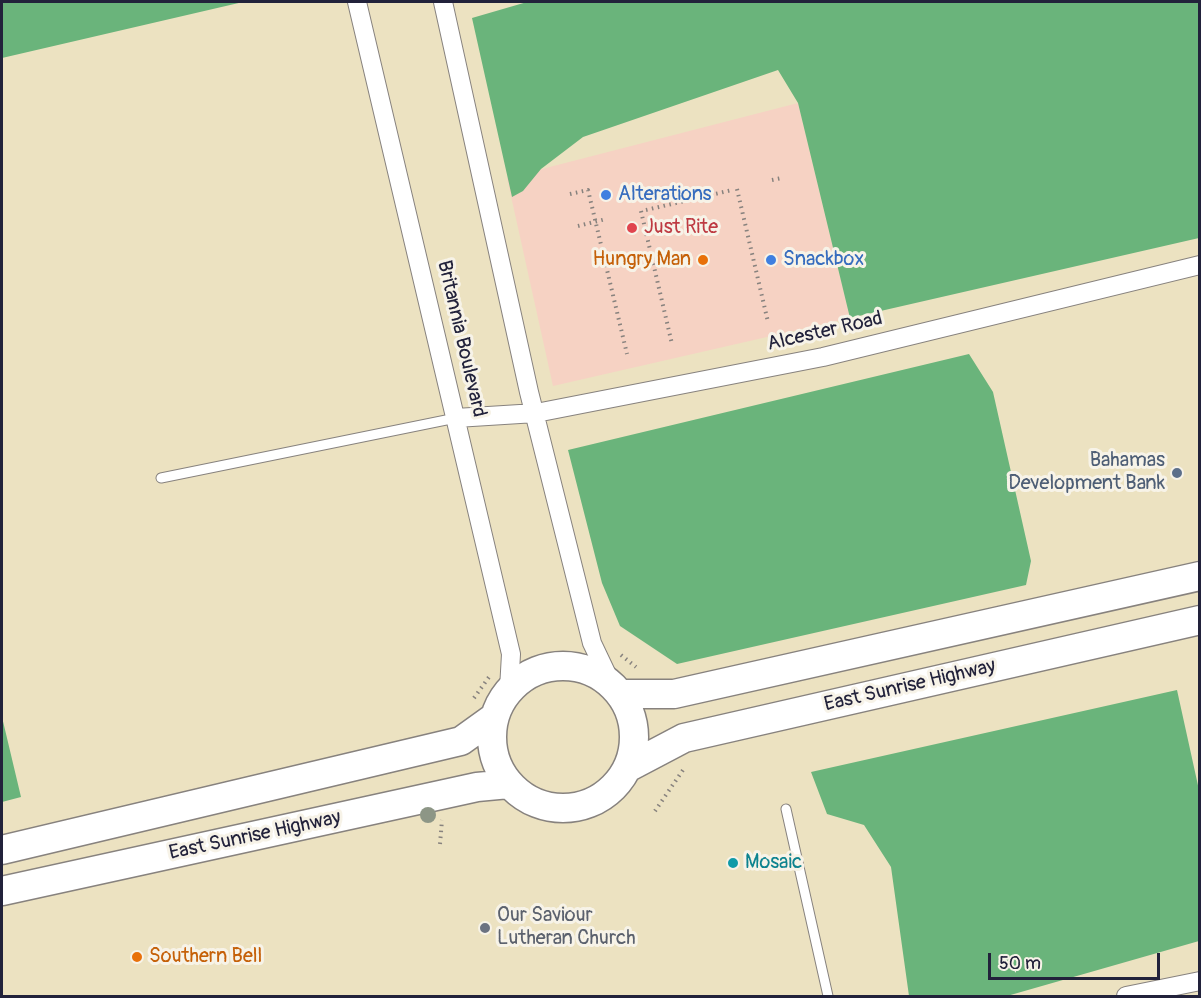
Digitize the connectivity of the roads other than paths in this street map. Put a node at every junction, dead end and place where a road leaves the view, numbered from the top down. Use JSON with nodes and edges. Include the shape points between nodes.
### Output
{"nodes":[{"id":1,"x":357,"y":2,"type":"edge"},
{"id":2,"x":442,"y":2,"type":"edge"},
{"id":3,"x":1200,"y":265,"type":"edge"},
{"id":4,"x":536,"y":413,"type":"junction"},
{"id":5,"x":456,"y":418,"type":"junction"},
{"id":6,"x":161,"y":478,"type":"dead end"},
{"id":7,"x":1200,"y":576,"type":"edge"},
{"id":8,"x":1200,"y":620,"type":"edge"},
{"id":9,"x":616,"y":688,"type":"junction"},
{"id":10,"x":509,"y":689,"type":"junction"},
{"id":11,"x":493,"y":718,"type":"junction"},
{"id":12,"x":627,"y":768,"type":"junction"},
{"id":13,"x":509,"y":784,"type":"junction"},
{"id":14,"x":786,"y":809,"type":"dead end"},
{"id":15,"x":2,"y":850,"type":"edge"},
{"id":16,"x":2,"y":891,"type":"edge"},
{"id":17,"x":1200,"y":981,"type":"edge"},
{"id":18,"x":828,"y":996,"type":"edge"},
{"id":19,"x":1126,"y":996,"type":"edge"}],
"edges":[{"from":1,"to":5,"type":"street","name":"Britannia Boulevard"},
{"from":2,"to":4,"type":"street"},
{"from":3,"to":4,"type":"street","name":"Alcester Road","via":[[823,357]]},
{"from":4,"to":5,"type":"street","name":"Alcester Road"},
{"from":4,"to":9,"type":"street","via":[[592,643]]},
{"from":5,"to":6,"type":"lane"},
{"from":5,"to":10,"type":"street","name":"Britannia Boulevard","via":[[511,654]]},
{"from":7,"to":9,"type":"main road","via":[[674,694]]},
{"from":8,"to":12,"type":"main road","name":"East Sunrise Highway","via":[[684,738]]},
{"from":9,"to":10,"type":"main road","via":[[578,666],[540,668]]},
{"from":9,"to":12,"type":"main road","via":[[632,717],[634,743]]},
{"from":10,"to":11,"type":"main road"},
{"from":11,"to":13,"type":"main road","via":[[491,741],[496,764]]},
{"from":11,"to":15,"type":"main road","via":[[461,741]]},
{"from":12,"to":13,"type":"main road","via":[[607,792],[579,806],[547,806],[526,798]]},
{"from":13,"to":16,"type":"main road","name":"East Sunrise Highway","via":[[477,787]]},
{"from":14,"to":18,"type":"lane"},
{"from":17,"to":19,"type":"street"}]}
